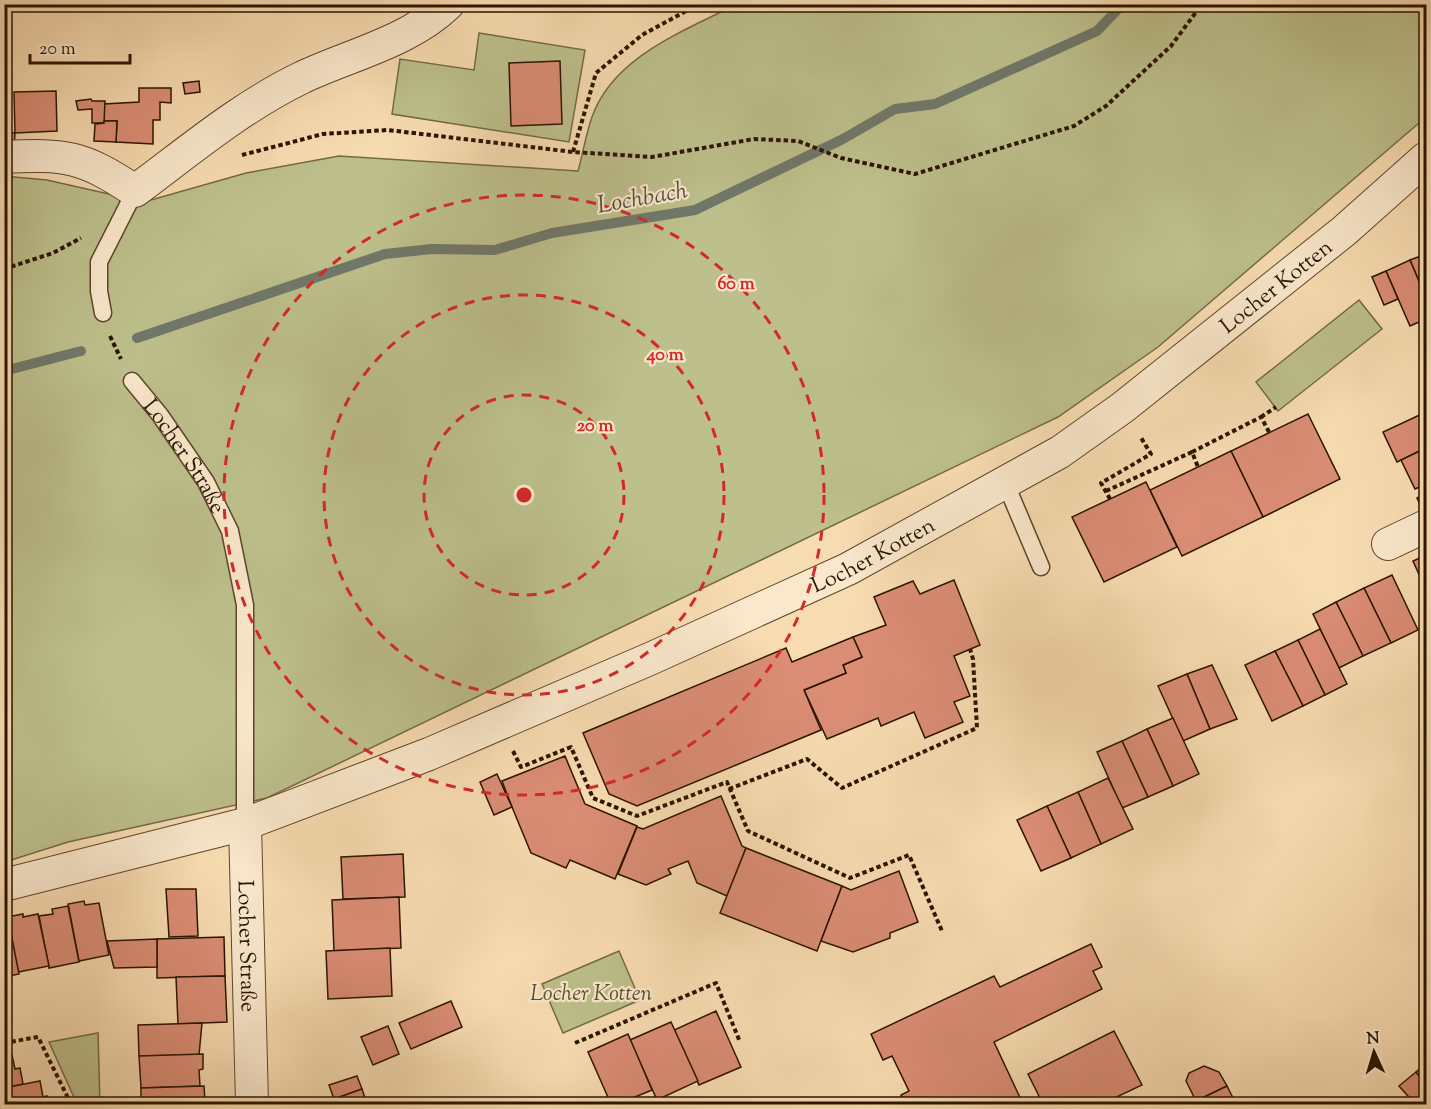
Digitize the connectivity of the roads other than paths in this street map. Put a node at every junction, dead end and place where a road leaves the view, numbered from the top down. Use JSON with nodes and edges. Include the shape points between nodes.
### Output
{"nodes":[{"id":1,"x":448,"y":4,"type":"edge"},
{"id":2,"x":4,"y":157,"type":"edge"},
{"id":3,"x":1426,"y":158,"type":"edge"},
{"id":4,"x":135,"y":190,"type":"junction"},
{"id":5,"x":103,"y":313,"type":"road end"},
{"id":6,"x":132,"y":381,"type":"road end"},
{"id":7,"x":1005,"y":482,"type":"junction"},
{"id":8,"x":1426,"y":526,"type":"edge"},
{"id":9,"x":1388,"y":544,"type":"dead end"},
{"id":10,"x":1041,"y":567,"type":"dead end"},
{"id":11,"x":245,"y":824,"type":"junction"},
{"id":12,"x":4,"y":885,"type":"edge"},
{"id":13,"x":252,"y":1104,"type":"edge"}],
"edges":[{"from":1,"to":4,"type":"street","via":[[402,34],[300,78],[251,105]]},
{"from":2,"to":4,"type":"street","via":[[70,157],[88,162]]},
{"from":3,"to":7,"type":"street","name":"Locher Kotten","via":[[1344,231],[1122,408],[1060,452]]},
{"from":4,"to":5,"type":"lane","via":[[99,262]]},
{"from":6,"to":11,"type":"lane","name":"Locher Straße","via":[[206,482],[230,531],[245,605]]},
{"from":7,"to":10,"type":"lane"},
{"from":7,"to":11,"type":"street","name":"Locher Kotten","via":[[848,569],[661,654],[429,754]]},
{"from":8,"to":9,"type":"street"},
{"from":11,"to":12,"type":"street","name":"Locher Kotten"},
{"from":11,"to":13,"type":"street","name":"Locher Straße"}]}
